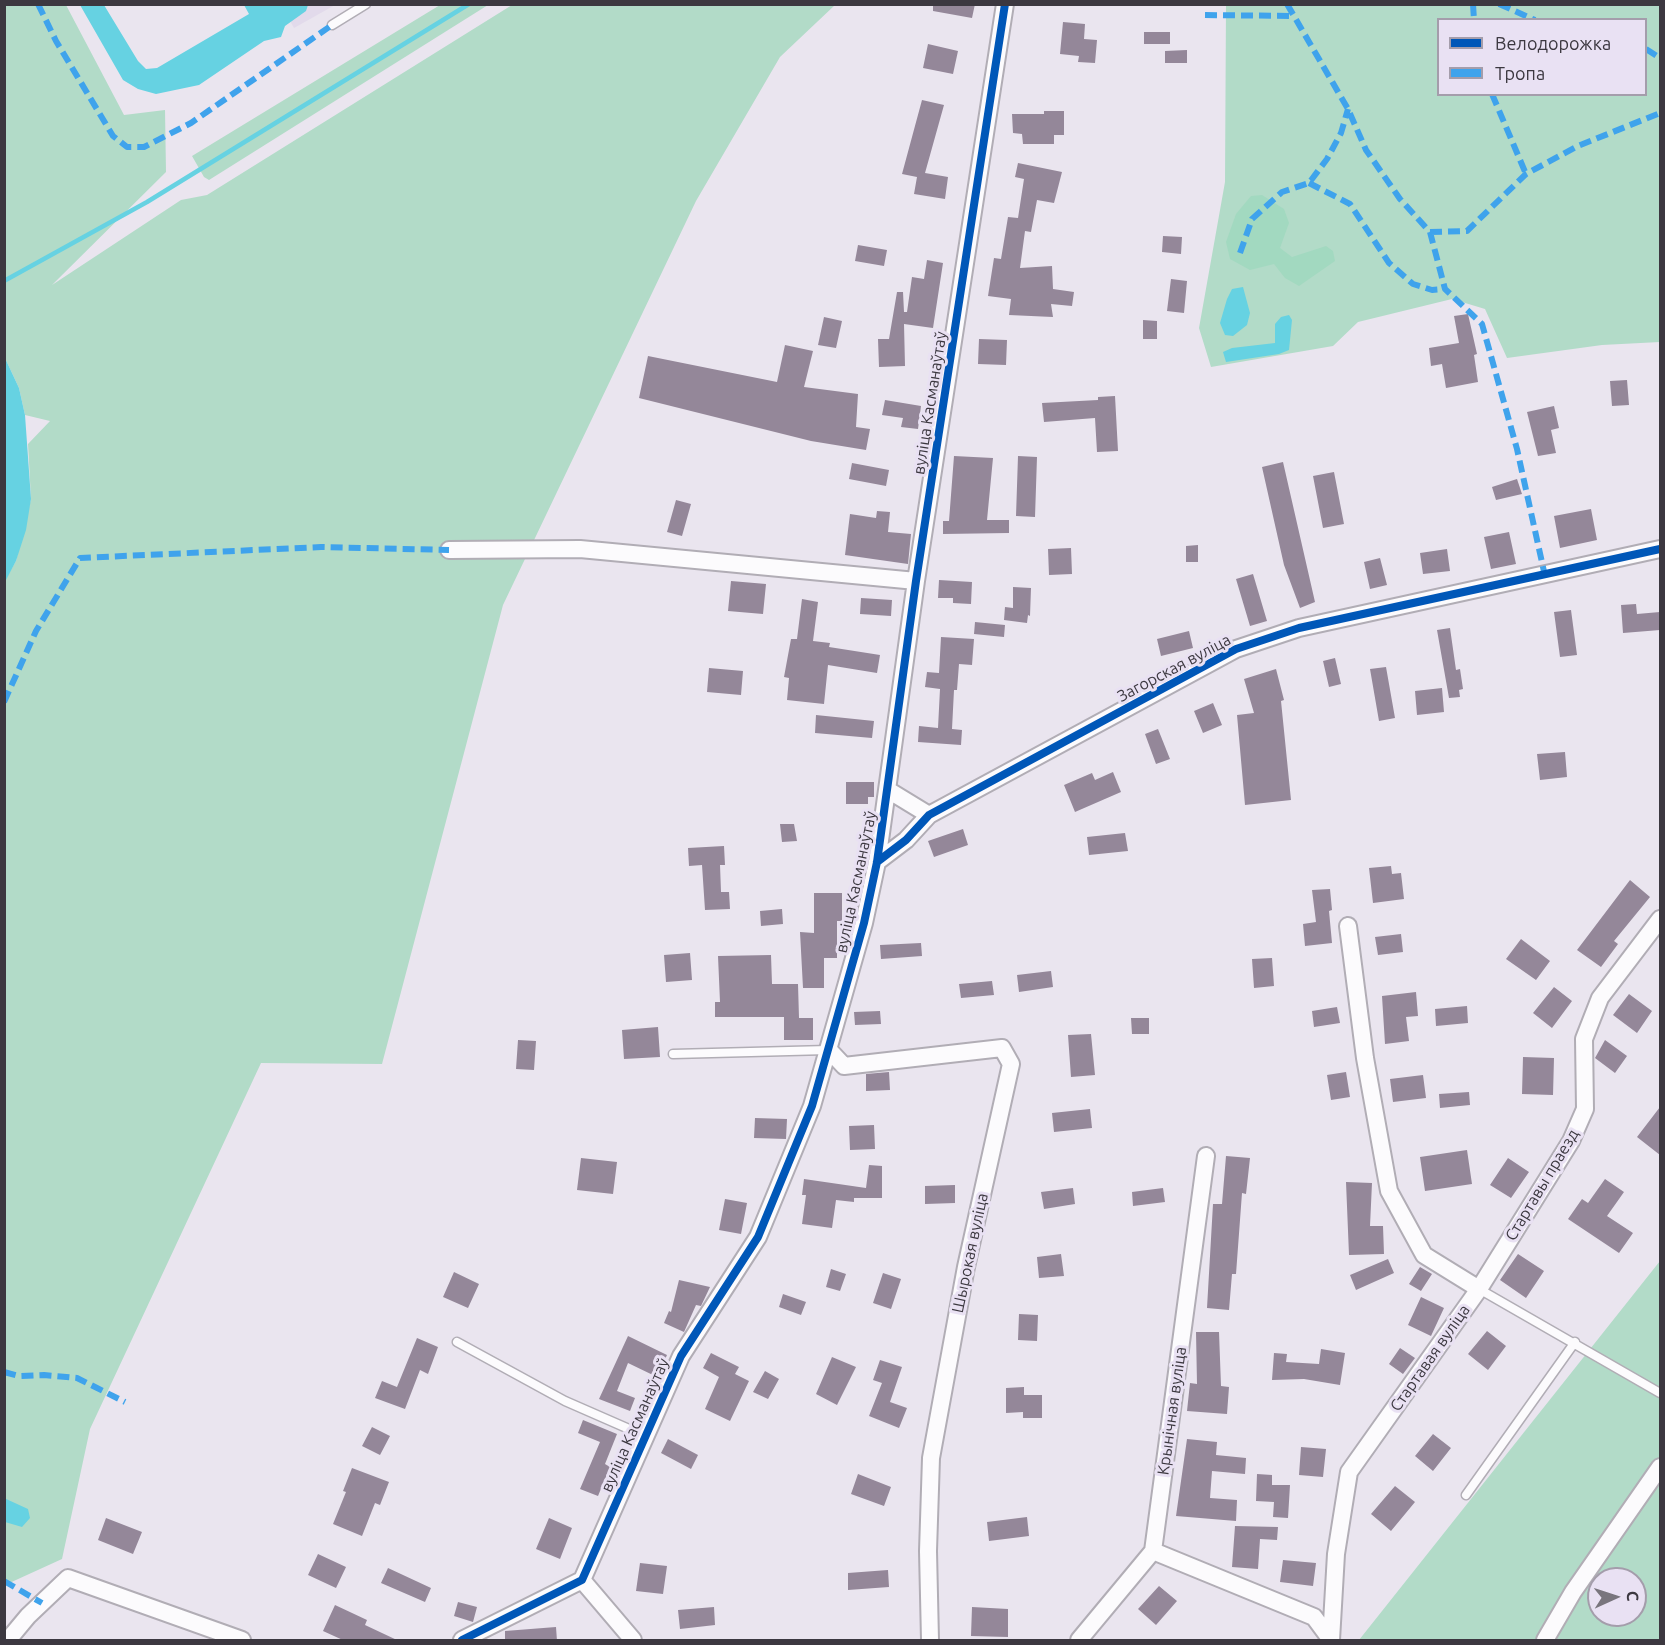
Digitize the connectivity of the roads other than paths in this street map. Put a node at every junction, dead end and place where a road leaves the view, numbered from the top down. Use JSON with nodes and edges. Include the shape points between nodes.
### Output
{"nodes":[{"id":1,"x":366,"y":4,"type":"edge"},
{"id":2,"x":1005,"y":4,"type":"edge"},
{"id":3,"x":332,"y":26,"type":"dead end"},
{"id":4,"x":1660,"y":549,"type":"edge"},
{"id":5,"x":449,"y":550,"type":"dead end"},
{"id":6,"x":916,"y":582,"type":"junction"},
{"id":7,"x":888,"y":790,"type":"junction"},
{"id":8,"x":929,"y":815,"type":"junction"},
{"id":9,"x":877,"y":862,"type":"junction"},
{"id":10,"x":1660,"y":919,"type":"edge"},
{"id":11,"x":1348,"y":926,"type":"dead end"},
{"id":12,"x":829,"y":1050,"type":"junction"},
{"id":13,"x":673,"y":1054,"type":"dead end"},
{"id":14,"x":1206,"y":1156,"type":"dead end"},
{"id":15,"x":1479,"y":1289,"type":"junction"},
{"id":16,"x":457,"y":1342,"type":"dead end"},
{"id":17,"x":1575,"y":1342,"type":"junction"},
{"id":18,"x":1660,"y":1393,"type":"edge"},
{"id":19,"x":645,"y":1436,"type":"junction"},
{"id":20,"x":1660,"y":1467,"type":"edge"},
{"id":21,"x":1466,"y":1495,"type":"dead end"},
{"id":22,"x":1153,"y":1551,"type":"junction"},
{"id":23,"x":582,"y":1580,"type":"junction"},
{"id":24,"x":8,"y":1641,"type":"edge"},
{"id":25,"x":242,"y":1641,"type":"edge"},
{"id":26,"x":462,"y":1641,"type":"edge"},
{"id":27,"x":633,"y":1641,"type":"edge"},
{"id":28,"x":930,"y":1641,"type":"edge"},
{"id":29,"x":1079,"y":1641,"type":"edge"},
{"id":30,"x":1331,"y":1641,"type":"edge"},
{"id":31,"x":1545,"y":1641,"type":"edge"}],
"edges":[{"from":1,"to":3,"type":"lane"},
{"from":2,"to":6,"type":"street","name":"вуліца Касманаўтаў"},
{"from":4,"to":8,"type":"street","name":"Загорская вуліца","via":[[1299,628],[1236,649]]},
{"from":5,"to":6,"type":"street","via":[[580,549]]},
{"from":6,"to":7,"type":"street","name":"вуліца Касманаўтаў"},
{"from":7,"to":8,"type":"street"},
{"from":7,"to":9,"type":"street","name":"вуліца Касманаўтаў"},
{"from":8,"to":9,"type":"street","name":"Загорская вуліца","via":[[906,840]]},
{"from":9,"to":12,"type":"street","name":"вуліца Касманаўтаў"},
{"from":10,"to":15,"type":"street","name":"Стартавы праезд","via":[[1600,998],[1584,1040],[1585,1109],[1571,1141]]},
{"from":11,"to":15,"type":"street","name":"Стартавая вуліца","via":[[1365,1058],[1389,1191],[1424,1255]]},
{"from":12,"to":13,"type":"lane"},
{"from":12,"to":19,"type":"street","name":"вуліца Касманаўтаў","via":[[812,1106],[758,1237],[681,1356]]},
{"from":12,"to":28,"type":"street","name":"Шырокая вуліца","via":[[844,1066],[1002,1048],[1011,1064],[966,1267],[931,1458]]},
{"from":14,"to":22,"type":"street","name":"Крынічная вуліца"},
{"from":15,"to":17,"type":"lane"},
{"from":15,"to":30,"type":"street","name":"Стартавая вуліца","via":[[1349,1472],[1336,1554]]},
{"from":16,"to":19,"type":"lane","name":"вуліца Касманаўтаў","via":[[565,1401]]},
{"from":17,"to":18,"type":"lane"},
{"from":17,"to":21,"type":"lane"},
{"from":19,"to":23,"type":"street","name":"вуліца Касманаўтаў"},
{"from":20,"to":31,"type":"street","via":[[1573,1592]]},
{"from":22,"to":29,"type":"street"},
{"from":22,"to":30,"type":"street","name":"Стартавая вуліца","via":[[1314,1617]]},
{"from":23,"to":26,"type":"street"},
{"from":23,"to":27,"type":"street"},
{"from":24,"to":25,"type":"street","via":[[68,1578]]}]}
